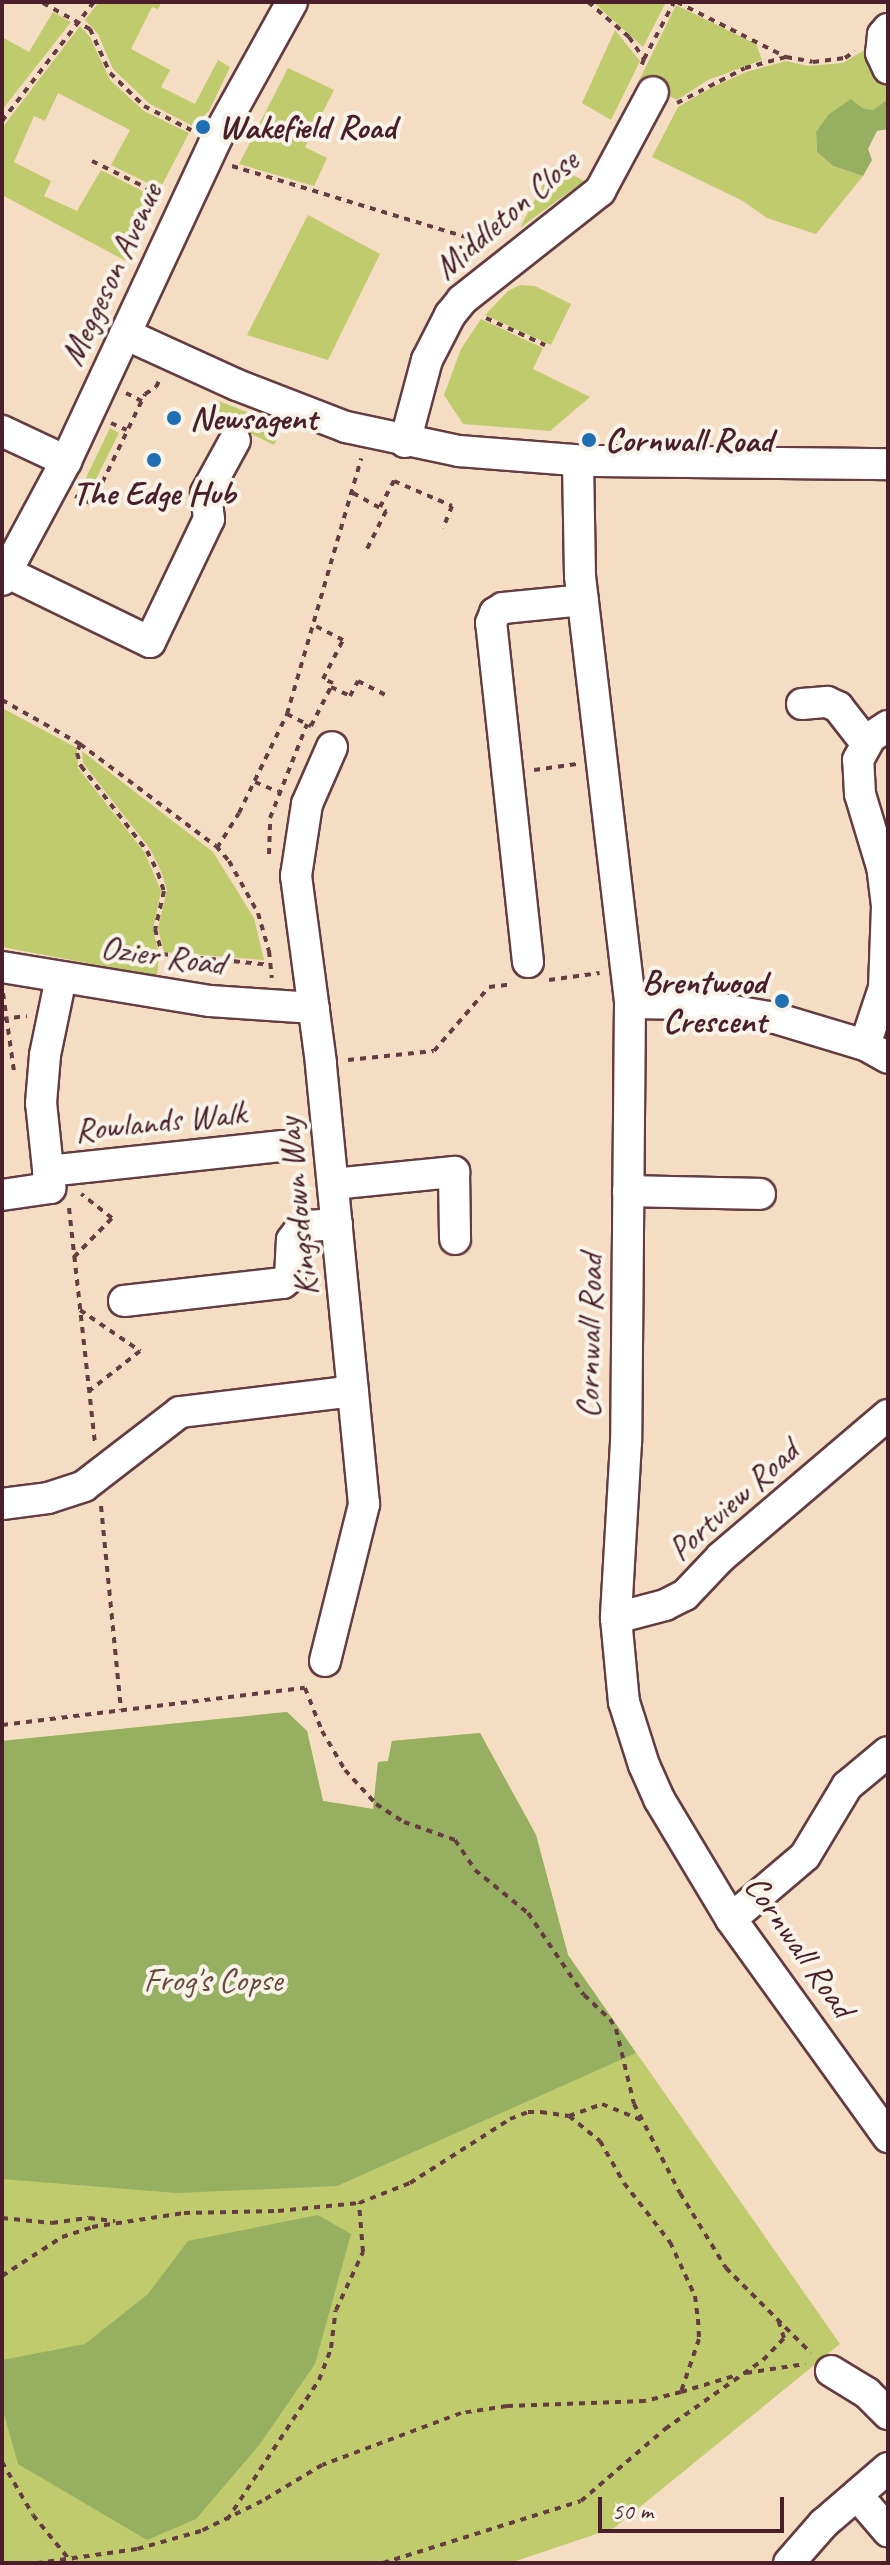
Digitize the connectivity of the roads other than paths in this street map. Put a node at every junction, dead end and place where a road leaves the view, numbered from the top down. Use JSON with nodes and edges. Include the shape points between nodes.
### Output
{"nodes":[{"id":1,"x":280,"y":6,"type":"edge"},
{"id":2,"x":885,"y":32,"type":"edge"},
{"id":3,"x":888,"y":68,"type":"edge"},
{"id":4,"x":653,"y":92,"type":"road end"},
{"id":5,"x":125,"y":334,"type":"junction"},
{"id":6,"x":2,"y":431,"type":"edge"},
{"id":7,"x":235,"y":440,"type":"dead end"},
{"id":8,"x":405,"y":442,"type":"junction"},
{"id":9,"x":66,"y":461,"type":"junction"},
{"id":10,"x":578,"y":461,"type":"junction"},
{"id":11,"x":888,"y":464,"type":"edge"},
{"id":12,"x":4,"y":576,"type":"edge"},
{"id":13,"x":583,"y":600,"type":"junction"},
{"id":14,"x":802,"y":704,"type":"dead end"},
{"id":15,"x":877,"y":735,"type":"edge"},
{"id":16,"x":332,"y":747,"type":"dead end"},
{"id":17,"x":2,"y":967,"type":"edge"},
{"id":18,"x":527,"y":976,"type":"road end"},
{"id":19,"x":61,"y":978,"type":"junction"},
{"id":20,"x":630,"y":1003,"type":"junction"},
{"id":21,"x":314,"y":1008,"type":"junction"},
{"id":22,"x":877,"y":1052,"type":"edge"},
{"id":23,"x":283,"y":1146,"type":"dead end"},
{"id":24,"x":48,"y":1171,"type":"junction"},
{"id":25,"x":333,"y":1184,"type":"junction"},
{"id":26,"x":628,"y":1191,"type":"junction"},
{"id":27,"x":760,"y":1194,"type":"dead end"},
{"id":28,"x":2,"y":1195,"type":"edge"},
{"id":29,"x":337,"y":1224,"type":"junction"},
{"id":30,"x":455,"y":1239,"type":"dead end"},
{"id":31,"x":124,"y":1301,"type":"dead end"},
{"id":32,"x":353,"y":1391,"type":"junction"},
{"id":33,"x":888,"y":1415,"type":"edge"},
{"id":34,"x":2,"y":1504,"type":"edge"},
{"id":35,"x":616,"y":1618,"type":"junction"},
{"id":36,"x":325,"y":1661,"type":"road end"},
{"id":37,"x":888,"y":1752,"type":"edge"},
{"id":38,"x":731,"y":1919,"type":"junction"},
{"id":39,"x":883,"y":2120,"type":"edge"},
{"id":40,"x":825,"y":2367,"type":"road end"},
{"id":41,"x":888,"y":2414,"type":"edge"},
{"id":42,"x":888,"y":2468,"type":"edge"},
{"id":43,"x":857,"y":2495,"type":"junction"},
{"id":44,"x":888,"y":2531,"type":"edge"},
{"id":45,"x":789,"y":2563,"type":"edge"}],
"edges":[{"from":1,"to":5,"type":"street","name":"Meggeson Avenue"},
{"from":2,"to":3,"type":"street","via":[[881,53]]},
{"from":4,"to":8,"type":"street","name":"Middleton Close","via":[[600,191],[462,300],[437,335]]},
{"from":5,"to":8,"type":"street","via":[[237,385]]},
{"from":5,"to":9,"type":"street","name":"Meggeson Avenue"},
{"from":6,"to":9,"type":"street"},
{"from":7,"to":12,"type":"street","via":[[206,493],[209,519],[150,642]]},
{"from":8,"to":10,"type":"street"},
{"from":9,"to":12,"type":"street","name":"Meggeson Avenue"},
{"from":10,"to":11,"type":"street"},
{"from":10,"to":13,"type":"street","name":"Cornwall Road"},
{"from":13,"to":18,"type":"street","via":[[503,608],[491,623]]},
{"from":13,"to":20,"type":"street","name":"Cornwall Road"},
{"from":14,"to":15,"type":"street","via":[[827,702]]},
{"from":15,"to":22,"type":"street","via":[[858,760],[857,775],[884,877],[888,951]]},
{"from":16,"to":21,"type":"street","name":"Kingsdown Way","via":[[307,804],[296,876]]},
{"from":17,"to":19,"type":"street","name":"Ozier Road"},
{"from":19,"to":21,"type":"street","name":"Ozier Road","via":[[210,1001]]},
{"from":19,"to":24,"type":"street","name":"Rowlands Walk","via":[[41,1103]]},
{"from":20,"to":22,"type":"street","via":[[693,1004],[775,1018]]},
{"from":20,"to":26,"type":"street","name":"Cornwall Road"},
{"from":21,"to":25,"type":"street","name":"Kingsdown Way"},
{"from":23,"to":24,"type":"street","name":"Rowlands Walk"},
{"from":24,"to":28,"type":"street","via":[[50,1188]]},
{"from":25,"to":29,"type":"street","name":"Kingsdown Way"},
{"from":25,"to":30,"type":"street","via":[[454,1172]]},
{"from":26,"to":27,"type":"street"},
{"from":26,"to":35,"type":"street","name":"Cornwall Road","via":[[626,1442]]},
{"from":29,"to":31,"type":"street","via":[[298,1232],[292,1240],[290,1277],[283,1283]]},
{"from":29,"to":32,"type":"street","name":"Kingsdown Way"},
{"from":32,"to":34,"type":"street","via":[[180,1412],[84,1486],[48,1498]]},
{"from":32,"to":36,"type":"street","name":"Kingsdown Way","via":[[364,1504]]},
{"from":33,"to":35,"type":"street","name":"Portview Road","via":[[721,1557],[685,1595]]},
{"from":35,"to":38,"type":"street","name":"Cornwall Road","via":[[624,1702],[644,1765]]},
{"from":37,"to":38,"type":"street","via":[[847,1786],[805,1856]]},
{"from":38,"to":39,"type":"street","name":"Cornwall Road"},
{"from":40,"to":41,"type":"street","via":[[867,2393]]},
{"from":42,"to":43,"type":"street"},
{"from":43,"to":44,"type":"street"},
{"from":43,"to":45,"type":"street"}]}
